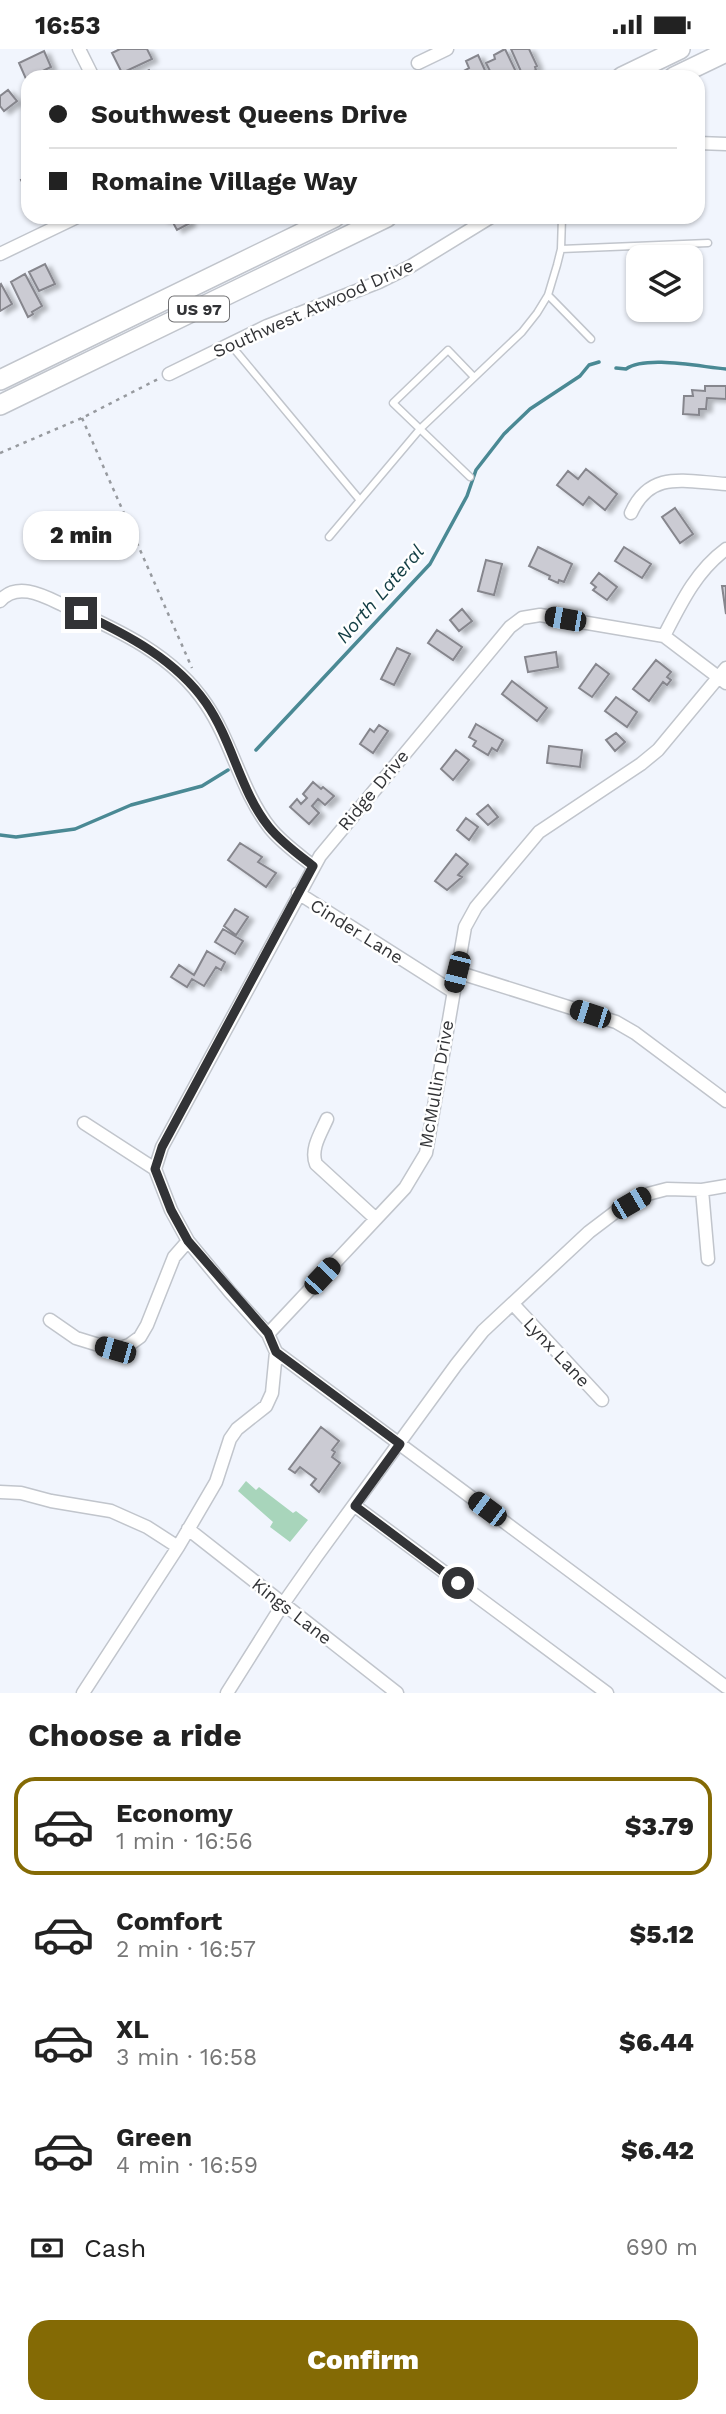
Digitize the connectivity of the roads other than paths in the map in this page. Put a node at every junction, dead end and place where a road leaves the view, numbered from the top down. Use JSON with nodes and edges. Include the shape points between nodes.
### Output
{"nodes":[{"id":1,"x":79,"y":49,"type":"edge"},
{"id":2,"x":447,"y":49,"type":"edge"},
{"id":3,"x":680,"y":49,"type":"edge"},
{"id":4,"x":726,"y":52,"type":"edge"},
{"id":5,"x":418,"y":63,"type":"dead end"},
{"id":6,"x":90,"y":70,"type":"edge"},
{"id":7,"x":636,"y":70,"type":"edge"},
{"id":8,"x":689,"y":70,"type":"edge"},
{"id":9,"x":705,"y":143,"type":"edge"},
{"id":10,"x":726,"y":144,"type":"edge"},
{"id":11,"x":62,"y":224,"type":"edge"},
{"id":12,"x":321,"y":224,"type":"edge"},
{"id":13,"x":373,"y":224,"type":"edge"},
{"id":14,"x":480,"y":224,"type":"edge"},
{"id":15,"x":562,"y":224,"type":"edge"},
{"id":16,"x":708,"y":243,"type":"dead end"},
{"id":17,"x":561,"y":249,"type":"junction"},
{"id":18,"x":0,"y":254,"type":"edge"},
{"id":19,"x":548,"y":295,"type":"junction"},
{"id":20,"x":591,"y":339,"type":"dead end"},
{"id":21,"x":230,"y":344,"type":"junction"},
{"id":22,"x":169,"y":374,"type":"road end"},
{"id":23,"x":474,"y":377,"type":"junction"},
{"id":24,"x":0,"y":380,"type":"edge"},
{"id":25,"x":3,"y":404,"type":"edge"},
{"id":26,"x":420,"y":429,"type":"junction"},
{"id":27,"x":470,"y":477,"type":"dead end"},
{"id":28,"x":726,"y":484,"type":"edge"},
{"id":29,"x":359,"y":499,"type":"junction"},
{"id":30,"x":631,"y":513,"type":"dead end"},
{"id":31,"x":329,"y":537,"type":"dead end"},
{"id":32,"x":726,"y":549,"type":"edge"},
{"id":33,"x":2,"y":595,"type":"edge"},
{"id":34,"x":664,"y":636,"type":"junction"},
{"id":35,"x":723,"y":676,"type":"edge"},
{"id":36,"x":313,"y":866,"type":"junction"},
{"id":37,"x":298,"y":893,"type":"junction"},
{"id":38,"x":457,"y":972,"type":"junction"},
{"id":39,"x":452,"y":991,"type":"junction"},
{"id":40,"x":726,"y":1101,"type":"edge"},
{"id":41,"x":327,"y":1119,"type":"dead end"},
{"id":42,"x":84,"y":1122,"type":"dead end"},
{"id":43,"x":155,"y":1169,"type":"junction"},
{"id":44,"x":726,"y":1186,"type":"edge"},
{"id":45,"x":702,"y":1190,"type":"junction"},
{"id":46,"x":376,"y":1219,"type":"junction"},
{"id":47,"x":188,"y":1241,"type":"junction"},
{"id":48,"x":708,"y":1259,"type":"dead end"},
{"id":49,"x":513,"y":1304,"type":"junction"},
{"id":50,"x":50,"y":1320,"type":"dead end"},
{"id":51,"x":268,"y":1333,"type":"junction"},
{"id":52,"x":276,"y":1352,"type":"junction"},
{"id":53,"x":602,"y":1400,"type":"dead end"},
{"id":54,"x":400,"y":1444,"type":"junction"},
{"id":55,"x":0,"y":1492,"type":"edge"},
{"id":56,"x":355,"y":1506,"type":"junction"},
{"id":57,"x":188,"y":1529,"type":"junction"},
{"id":58,"x":177,"y":1548,"type":"junction"},
{"id":59,"x":283,"y":1604,"type":"junction"},
{"id":60,"x":726,"y":1687,"type":"edge"},
{"id":61,"x":83,"y":1693,"type":"edge"},
{"id":62,"x":227,"y":1693,"type":"edge"},
{"id":63,"x":397,"y":1693,"type":"edge"},
{"id":64,"x":607,"y":1693,"type":"edge"}],
"edges":[{"from":1,"to":6,"type":"street"},
{"from":2,"to":5,"type":"street"},
{"from":3,"to":7,"type":"highway"},
{"from":4,"to":8,"type":"highway"},
{"from":9,"to":10,"type":"street"},
{"from":11,"to":18,"type":"street"},
{"from":12,"to":24,"type":"highway","number":"US 97"},
{"from":13,"to":25,"type":"highway","number":"US 97"},
{"from":14,"to":21,"type":"street","name":"Southwest Atwood Drive","via":[[379,282]]},
{"from":15,"to":17,"type":"lane"},
{"from":16,"to":17,"type":"lane"},
{"from":17,"to":19,"type":"lane"},
{"from":19,"to":20,"type":"lane"},
{"from":19,"to":23,"type":"lane","via":[[522,332]]},
{"from":21,"to":22,"type":"street","name":"Southwest Atwood Drive"},
{"from":21,"to":29,"type":"lane"},
{"from":23,"to":26,"type":"lane"},
{"from":23,"to":26,"type":"lane","via":[[448,350],[393,403]]},
{"from":26,"to":27,"type":"lane"},
{"from":26,"to":29,"type":"lane"},
{"from":28,"to":30,"type":"street","via":[[654,484],[643,491]]},
{"from":29,"to":31,"type":"lane"},
{"from":32,"to":34,"type":"street","via":[[703,568]]},
{"from":33,"to":36,"type":"street","via":[[37,593],[125,634],[163,660],[206,704],[260,814],[285,844]]},
{"from":34,"to":35,"type":"street","name":"Ridge Drive"},
{"from":34,"to":36,"type":"street","name":"Ridge Drive","via":[[540,615],[522,618]]},
{"from":35,"to":38,"type":"street","name":"McMullin Drive","via":[[658,750],[539,832],[525,847],[465,927]]},
{"from":36,"to":37,"type":"street","name":"Ridge Drive"},
{"from":37,"to":39,"type":"street","name":"Cinder Lane"},
{"from":37,"to":43,"type":"street","name":"Ridge Drive","via":[[162,1147]]},
{"from":38,"to":39,"type":"street","name":"McMullin Drive"},
{"from":38,"to":40,"type":"street","via":[[616,1022]]},
{"from":39,"to":46,"type":"street","name":"McMullin Drive","via":[[426,1153],[405,1188]]},
{"from":41,"to":46,"type":"street","via":[[315,1149],[316,1164]]},
{"from":42,"to":43,"type":"street"},
{"from":43,"to":47,"type":"street"},
{"from":44,"to":45,"type":"street"},
{"from":45,"to":48,"type":"street"},
{"from":45,"to":49,"type":"street","via":[[667,1189],[644,1195],[618,1210]]},
{"from":46,"to":51,"type":"street","name":"McMullin Drive"},
{"from":47,"to":50,"type":"street","via":[[174,1257],[143,1331],[129,1345],[115,1350],[76,1338]]},
{"from":47,"to":51,"type":"street"},
{"from":49,"to":53,"type":"street","name":"Lynx Lane"},
{"from":49,"to":54,"type":"street","via":[[470,1347]]},
{"from":51,"to":52,"type":"street"},
{"from":52,"to":54,"type":"street"},
{"from":52,"to":57,"type":"street","via":[[266,1406],[230,1439],[216,1482]]},
{"from":54,"to":56,"type":"street"},
{"from":54,"to":60,"type":"street"},
{"from":55,"to":58,"type":"street","via":[[111,1511],[147,1527]]},
{"from":56,"to":59,"type":"street"},
{"from":56,"to":64,"type":"street"},
{"from":57,"to":58,"type":"street"},
{"from":57,"to":59,"type":"street","name":"Kings Lane"},
{"from":58,"to":61,"type":"street"},
{"from":59,"to":62,"type":"street"},
{"from":59,"to":63,"type":"street","name":"Kings Lane"}]}
